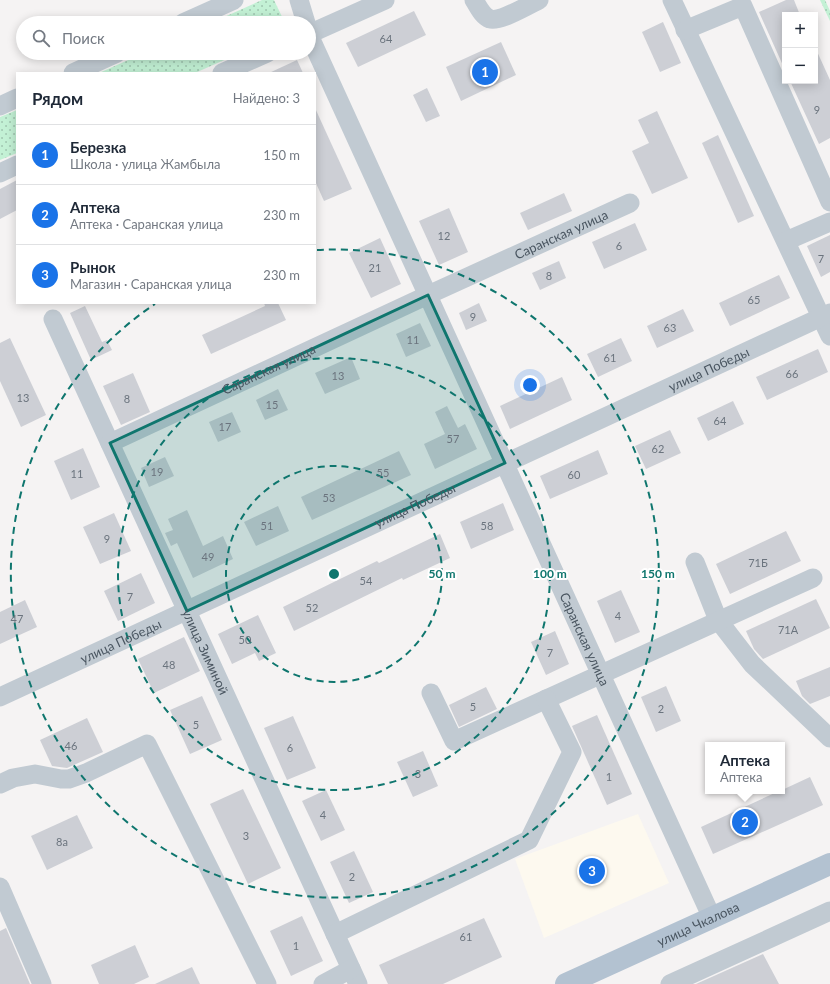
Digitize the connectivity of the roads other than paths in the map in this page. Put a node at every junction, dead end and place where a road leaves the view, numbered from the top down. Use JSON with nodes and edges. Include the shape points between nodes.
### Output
{"nodes":[{"id":1,"x":234,"y":0,"type":"edge"},
{"id":2,"x":299,"y":0,"type":"edge"},
{"id":3,"x":385,"y":0,"type":"edge"},
{"id":4,"x":474,"y":0,"type":"edge"},
{"id":5,"x":539,"y":0,"type":"edge"},
{"id":6,"x":672,"y":0,"type":"edge"},
{"id":7,"x":747,"y":2,"type":"edge"},
{"id":8,"x":199,"y":16,"type":"edge"},
{"id":9,"x":304,"y":16,"type":"edge"},
{"id":10,"x":685,"y":30,"type":"junction"},
{"id":11,"x":316,"y":32,"type":"edge"},
{"id":12,"x":316,"y":50,"type":"edge"},
{"id":13,"x":102,"y":60,"type":"edge"},
{"id":14,"x":251,"y":60,"type":"edge"},
{"id":15,"x":75,"y":72,"type":"edge"},
{"id":16,"x":224,"y":72,"type":"edge"},
{"id":17,"x":16,"y":98,"type":"edge"},
{"id":18,"x":0,"y":106,"type":"edge"},
{"id":19,"x":16,"y":165,"type":"edge"},
{"id":20,"x":0,"y":173,"type":"edge"},
{"id":21,"x":830,"y":202,"type":"edge"},
{"id":22,"x":630,"y":203,"type":"dead end"},
{"id":23,"x":830,"y":222,"type":"edge"},
{"id":24,"x":786,"y":241,"type":"junction"},
{"id":25,"x":428,"y":295,"type":"junction"},
{"id":26,"x":826,"y":315,"type":"edge"},
{"id":27,"x":53,"y":319,"type":"dead end"},
{"id":28,"x":830,"y":336,"type":"edge"},
{"id":29,"x":110,"y":443,"type":"junction"},
{"id":30,"x":505,"y":463,"type":"junction"},
{"id":31,"x":695,"y":562,"type":"dead end"},
{"id":32,"x":813,"y":578,"type":"dead end"},
{"id":33,"x":187,"y":611,"type":"junction"},
{"id":34,"x":718,"y":620,"type":"junction"},
{"id":35,"x":601,"y":674,"type":"junction"},
{"id":36,"x":431,"y":693,"type":"dead end"},
{"id":37,"x":0,"y":697,"type":"edge"},
{"id":38,"x":546,"y":699,"type":"junction"},
{"id":39,"x":830,"y":738,"type":"edge"},
{"id":40,"x":0,"y":784,"type":"edge"},
{"id":41,"x":830,"y":864,"type":"edge"},
{"id":42,"x":0,"y":887,"type":"edge"},
{"id":43,"x":830,"y":911,"type":"edge"},
{"id":44,"x":712,"y":918,"type":"junction"},
{"id":45,"x":335,"y":934,"type":"junction"},
{"id":46,"x":355,"y":977,"type":"edge"},
{"id":47,"x":42,"y":984,"type":"edge"},
{"id":48,"x":267,"y":984,"type":"edge"},
{"id":49,"x":323,"y":984,"type":"edge"},
{"id":50,"x":566,"y":984,"type":"edge"},
{"id":51,"x":670,"y":984,"type":"edge"}],
"edges":[{"from":1,"to":8,"type":"street"},
{"from":2,"to":9,"type":"street"},
{"from":3,"to":11,"type":"street"},
{"from":4,"to":5,"type":"street","via":[[482,14],[490,19],[499,18]]},
{"from":6,"to":10,"type":"street"},
{"from":7,"to":10,"type":"street"},
{"from":7,"to":21,"type":"street"},
{"from":10,"to":24,"type":"street"},
{"from":12,"to":25,"type":"street","name":"Саранская улица"},
{"from":13,"to":15,"type":"street"},
{"from":14,"to":16,"type":"street"},
{"from":17,"to":18,"type":"street"},
{"from":19,"to":20,"type":"street"},
{"from":22,"to":25,"type":"street","name":"Саранская улица"},
{"from":23,"to":24,"type":"street"},
{"from":24,"to":26,"type":"street"},
{"from":25,"to":29,"type":"street","name":"Саранская улица"},
{"from":25,"to":30,"type":"street","name":"Саранская улица"},
{"from":26,"to":28,"type":"street"},
{"from":26,"to":30,"type":"street","name":"улица Победы"},
{"from":27,"to":29,"type":"street","name":"улица Зиминой"},
{"from":29,"to":33,"type":"street","name":"улица Зиминой"},
{"from":30,"to":33,"type":"street","name":"улица Победы"},
{"from":30,"to":35,"type":"street","name":"Саранская улица"},
{"from":31,"to":34,"type":"street"},
{"from":32,"to":34,"type":"street"},
{"from":33,"to":37,"type":"street","name":"улица Победы"},
{"from":33,"to":45,"type":"street","name":"улица Зиминой"},
{"from":34,"to":35,"type":"street"},
{"from":34,"to":39,"type":"street","via":[[752,664]]},
{"from":35,"to":38,"type":"street"},
{"from":35,"to":44,"type":"street","name":"Саранская улица"},
{"from":36,"to":38,"type":"street","via":[[454,741]]},
{"from":38,"to":45,"type":"street","via":[[572,752],[529,840]]},
{"from":40,"to":48,"type":"street","via":[[13,778],[36,774],[69,779],[147,744]]},
{"from":41,"to":44,"type":"main road","name":"улица Чкалова"},
{"from":42,"to":47,"type":"street"},
{"from":43,"to":51,"type":"street"},
{"from":44,"to":50,"type":"main road","name":"улица Чкалова"},
{"from":45,"to":46,"type":"street","name":"улица Зиминой"},
{"from":46,"to":49,"type":"street"}]}
